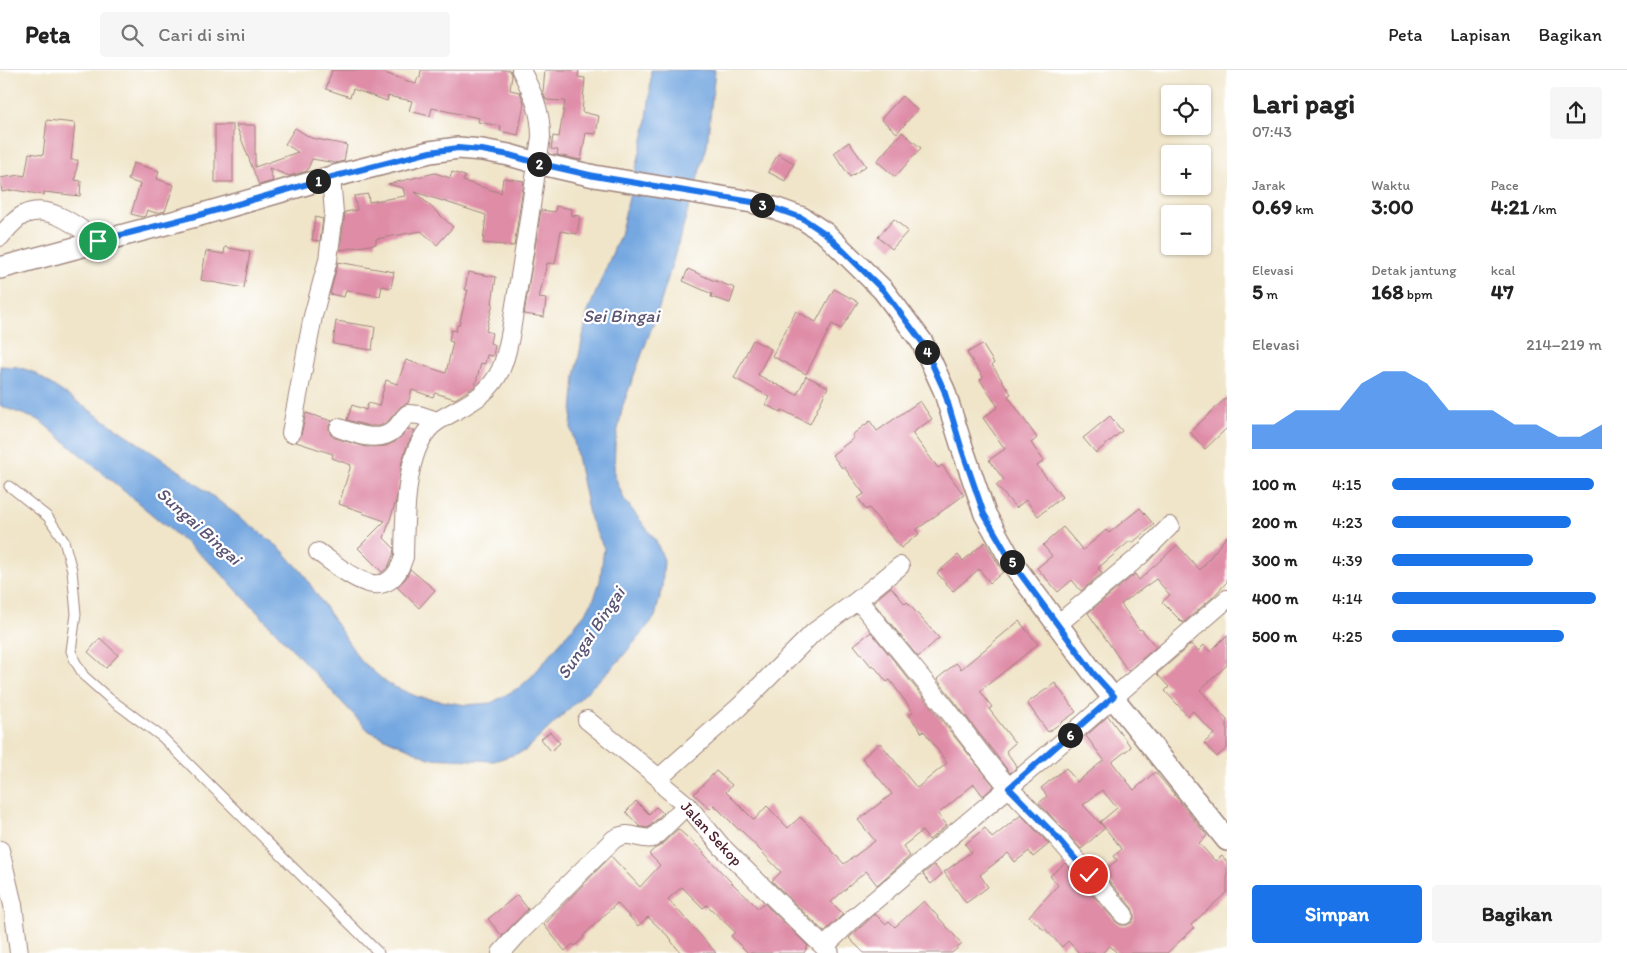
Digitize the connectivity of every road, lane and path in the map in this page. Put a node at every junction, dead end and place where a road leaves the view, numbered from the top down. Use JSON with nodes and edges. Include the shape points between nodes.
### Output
{"nodes":[{"id":1,"x":522,"y":70,"type":"edge"},
{"id":2,"x":537,"y":163,"type":"junction"},
{"id":3,"x":332,"y":177,"type":"junction"},
{"id":4,"x":0,"y":237,"type":"edge"},
{"id":5,"x":98,"y":241,"type":"junction"},
{"id":6,"x":0,"y":268,"type":"edge"},
{"id":7,"x":437,"y":421,"type":"junction"},
{"id":8,"x":339,"y":428,"type":"dead end"},
{"id":9,"x":291,"y":433,"type":"dead end"},
{"id":10,"x":9,"y":486,"type":"dead end"},
{"id":11,"x":1170,"y":526,"type":"dead end"},
{"id":12,"x":318,"y":552,"type":"dead end"},
{"id":13,"x":900,"y":566,"type":"dead end"},
{"id":14,"x":1227,"y":599,"type":"edge"},
{"id":15,"x":858,"y":600,"type":"junction"},
{"id":16,"x":1058,"y":624,"type":"junction"},
{"id":17,"x":1114,"y":696,"type":"junction"},
{"id":18,"x":587,"y":720,"type":"dead end"},
{"id":19,"x":659,"y":778,"type":"junction"},
{"id":20,"x":1009,"y":788,"type":"junction"},
{"id":21,"x":687,"y":805,"type":"junction"},
{"id":22,"x":1227,"y":840,"type":"edge"},
{"id":23,"x":0,"y":850,"type":"edge"},
{"id":24,"x":1124,"y":915,"type":"dead end"},
{"id":25,"x":828,"y":950,"type":"edge"},
{"id":26,"x":18,"y":953,"type":"edge"},
{"id":27,"x":379,"y":953,"type":"edge"},
{"id":28,"x":501,"y":953,"type":"edge"}],
"edges":[{"from":1,"to":2,"type":"street","via":[[541,118]]},
{"from":2,"to":3,"type":"street","via":[[509,155],[458,148]]},
{"from":2,"to":7,"type":"street","via":[[524,257],[501,369],[482,395]]},
{"from":2,"to":16,"type":"street","via":[[594,176],[752,202],[802,218],[826,234],[883,290],[922,342],[944,390],[984,514],[1013,564]]},
{"from":3,"to":5,"type":"street"},
{"from":3,"to":9,"type":"street","via":[[334,213],[328,260]]},
{"from":4,"to":5,"type":"street","via":[[22,215],[34,211],[70,222]]},
{"from":5,"to":6,"type":"street"},
{"from":7,"to":8,"type":"street","via":[[419,414],[408,414],[389,434],[377,437]]},
{"from":7,"to":12,"type":"street","via":[[418,445],[406,500],[404,557],[395,575],[378,584],[359,581]]},
{"from":10,"to":27,"type":"lane","via":[[48,517],[64,540],[72,570],[76,614],[71,651],[84,676],[162,737]]},
{"from":11,"to":16,"type":"street","via":[[1141,555]]},
{"from":13,"to":15,"type":"street"},
{"from":14,"to":17,"type":"street"},
{"from":15,"to":19,"type":"street","via":[[814,632],[739,707]]},
{"from":15,"to":20,"type":"street"},
{"from":16,"to":17,"type":"street"},
{"from":17,"to":20,"type":"street"},
{"from":17,"to":22,"type":"street"},
{"from":18,"to":19,"type":"street","name":"Jalan Sekop"},
{"from":19,"to":21,"type":"street","name":"Jalan Sekop"},
{"from":20,"to":24,"type":"street","via":[[1055,835]]},
{"from":20,"to":25,"type":"street","via":[[855,916]]},
{"from":21,"to":25,"type":"street","name":"Jalan Sekop","via":[[722,847]]},
{"from":21,"to":28,"type":"street","via":[[653,838],[627,834],[614,839]]},
{"from":23,"to":26,"type":"street"}]}
